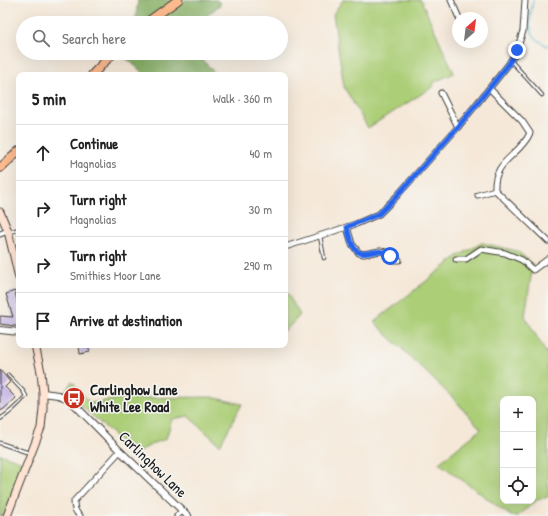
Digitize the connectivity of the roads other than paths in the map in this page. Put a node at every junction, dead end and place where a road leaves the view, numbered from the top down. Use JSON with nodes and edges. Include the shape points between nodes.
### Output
{"nodes":[{"id":1,"x":178,"y":0,"type":"edge"},
{"id":2,"x":451,"y":0,"type":"edge"},
{"id":3,"x":525,"y":0,"type":"edge"},
{"id":4,"x":456,"y":12,"type":"edge"},
{"id":5,"x":156,"y":16,"type":"edge"},
{"id":6,"x":106,"y":60,"type":"edge"},
{"id":7,"x":511,"y":61,"type":"junction"},
{"id":8,"x":95,"y":72,"type":"edge"},
{"id":9,"x":490,"y":89,"type":"junction"},
{"id":10,"x":441,"y":93,"type":"dead end"},
{"id":11,"x":542,"y":95,"type":"dead end"},
{"id":12,"x":458,"y":127,"type":"junction"},
{"id":13,"x":16,"y":154,"type":"edge"},
{"id":14,"x":0,"y":168,"type":"edge"},
{"id":15,"x":495,"y":190,"type":"junction"},
{"id":16,"x":478,"y":195,"type":"dead end"},
{"id":17,"x":0,"y":212,"type":"edge"},
{"id":18,"x":347,"y":227,"type":"junction"},
{"id":19,"x":16,"y":230,"type":"edge"},
{"id":20,"x":8,"y":232,"type":"junction"},
{"id":21,"x":0,"y":234,"type":"edge"},
{"id":22,"x":320,"y":236,"type":"junction"},
{"id":23,"x":548,"y":241,"type":"edge"},
{"id":24,"x":288,"y":246,"type":"edge"},
{"id":25,"x":324,"y":258,"type":"dead end"},
{"id":26,"x":548,"y":259,"type":"edge"},
{"id":27,"x":399,"y":260,"type":"dead end"},
{"id":28,"x":456,"y":260,"type":"dead end"},
{"id":29,"x":16,"y":265,"type":"edge"},
{"id":30,"x":0,"y":330,"type":"edge"},
{"id":31,"x":16,"y":332,"type":"edge"},
{"id":32,"x":36,"y":348,"type":"edge"},
{"id":33,"x":8,"y":375,"type":"dead end"},
{"id":34,"x":43,"y":393,"type":"junction"},
{"id":35,"x":0,"y":419,"type":"edge"},
{"id":36,"x":0,"y":443,"type":"edge"},
{"id":37,"x":120,"y":451,"type":"junction"},
{"id":38,"x":32,"y":454,"type":"junction"},
{"id":39,"x":182,"y":511,"type":"junction"},
{"id":40,"x":7,"y":516,"type":"edge"},
{"id":41,"x":80,"y":516,"type":"edge"},
{"id":42,"x":177,"y":516,"type":"edge"},
{"id":43,"x":188,"y":516,"type":"edge"}],
"edges":[{"from":1,"to":5,"type":"main road"},
{"from":2,"to":4,"type":"street"},
{"from":3,"to":7,"type":"street","via":[[523,31]]},
{"from":6,"to":8,"type":"main road"},
{"from":7,"to":9,"type":"street"},
{"from":7,"to":11,"type":"lane"},
{"from":9,"to":12,"type":"street"},
{"from":9,"to":15,"type":"street","via":[[522,121],[530,133],[502,164],[496,178]]},
{"from":10,"to":12,"type":"street"},
{"from":12,"to":18,"type":"street","via":[[379,214]]},
{"from":13,"to":14,"type":"main road"},
{"from":15,"to":16,"type":"street"},
{"from":15,"to":23,"type":"street"},
{"from":17,"to":20,"type":"main road"},
{"from":18,"to":22,"type":"street"},
{"from":18,"to":27,"type":"street","via":[[352,244],[359,253],[386,252],[392,260]]},
{"from":19,"to":20,"type":"lane"},
{"from":20,"to":21,"type":"street"},
{"from":20,"to":29,"type":"main road"},
{"from":22,"to":24,"type":"street"},
{"from":22,"to":25,"type":"lane"},
{"from":26,"to":28,"type":"street","via":[[533,270],[522,260],[505,253],[480,249],[466,259]]},
{"from":30,"to":31,"type":"street"},
{"from":32,"to":34,"type":"main road"},
{"from":33,"to":35,"type":"lane","via":[[26,396]]},
{"from":34,"to":37,"type":"street","name":"Carlinghow Lane","via":[[69,399]]},
{"from":34,"to":38,"type":"main road","via":[[41,428]]},
{"from":36,"to":38,"type":"lane"},
{"from":37,"to":39,"type":"street","name":"Carlinghow Lane"},
{"from":37,"to":41,"type":"street","via":[[74,501],[74,507]]},
{"from":38,"to":40,"type":"main road"},
{"from":39,"to":42,"type":"street"},
{"from":39,"to":43,"type":"street","name":"Carlinghow Lane"}]}
